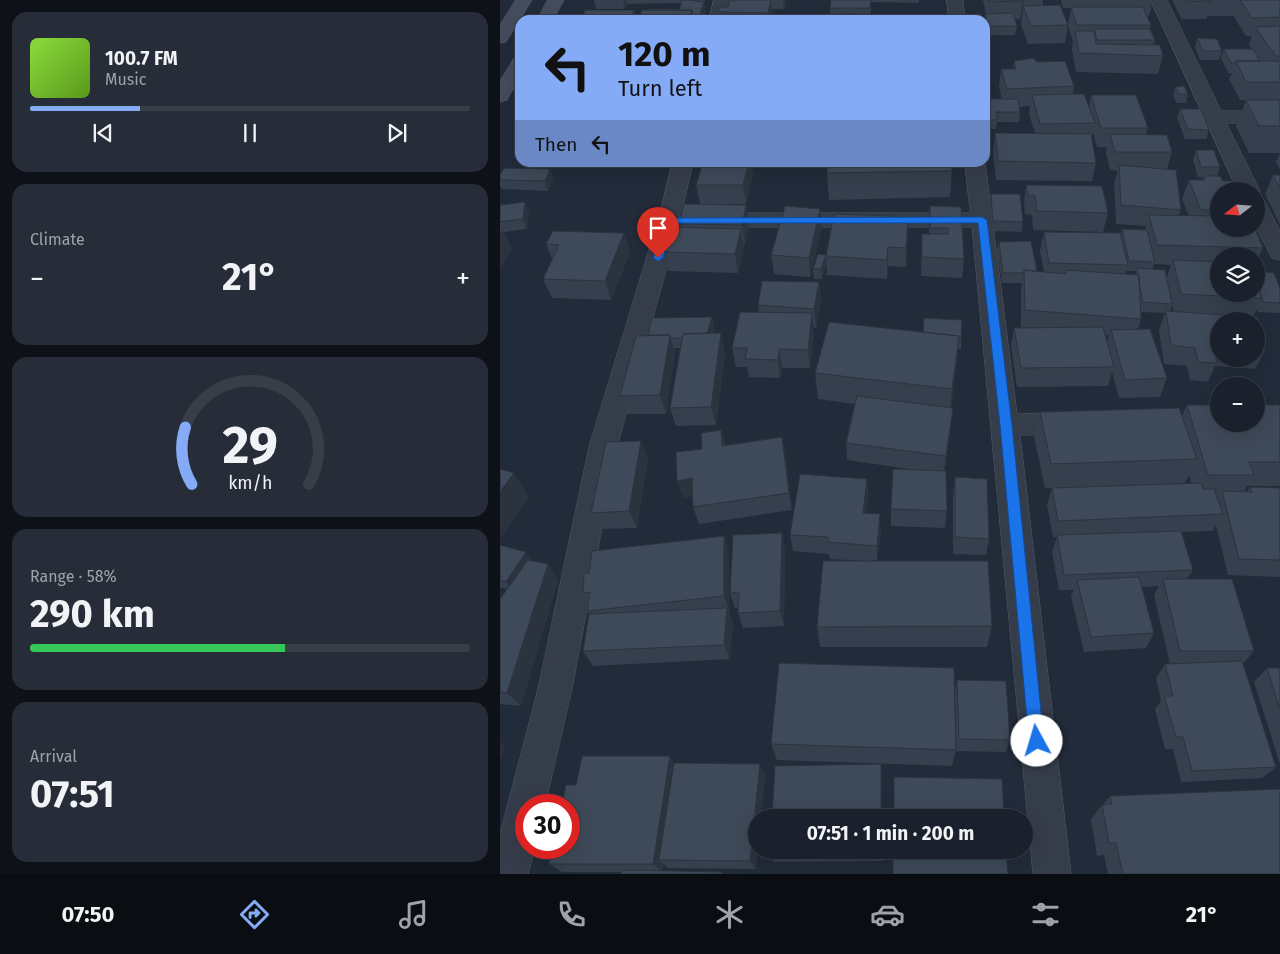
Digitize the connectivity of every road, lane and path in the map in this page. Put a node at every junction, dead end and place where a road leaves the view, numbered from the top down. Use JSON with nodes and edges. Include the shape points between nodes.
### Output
{"nodes":[{"id":1,"x":524,"y":0,"type":"edge"},
{"id":2,"x":556,"y":0,"type":"edge"},
{"id":3,"x":722,"y":0,"type":"edge"},
{"id":4,"x":955,"y":0,"type":"edge"},
{"id":5,"x":1159,"y":0,"type":"edge"},
{"id":6,"x":548,"y":15,"type":"edge"},
{"id":7,"x":718,"y":15,"type":"edge"},
{"id":8,"x":956,"y":15,"type":"edge"},
{"id":9,"x":500,"y":38,"type":"edge"},
{"id":10,"x":515,"y":70,"type":"edge"},
{"id":11,"x":500,"y":96,"type":"edge"},
{"id":12,"x":1213,"y":117,"type":"junction"},
{"id":13,"x":1280,"y":117,"type":"edge"},
{"id":14,"x":682,"y":167,"type":"edge"},
{"id":15,"x":976,"y":167,"type":"edge"},
{"id":16,"x":1245,"y":182,"type":"edge"},
{"id":17,"x":669,"y":220,"type":"junction"},
{"id":18,"x":982,"y":220,"type":"junction"},
{"id":19,"x":1265,"y":223,"type":"edge"},
{"id":20,"x":1280,"y":253,"type":"edge"},
{"id":21,"x":1103,"y":422,"type":"edge"},
{"id":22,"x":1006,"y":425,"type":"junction"},
{"id":23,"x":509,"y":874,"type":"edge"},
{"id":24,"x":1052,"y":874,"type":"edge"}],
"edges":[{"from":1,"to":9,"type":"main road"},
{"from":2,"to":6,"type":"main road"},
{"from":3,"to":7,"type":"street"},
{"from":4,"to":8,"type":"street"},
{"from":5,"to":12,"type":"street"},
{"from":10,"to":11,"type":"main road"},
{"from":12,"to":13,"type":"street"},
{"from":12,"to":16,"type":"street"},
{"from":14,"to":17,"type":"street"},
{"from":15,"to":18,"type":"street"},
{"from":17,"to":18,"type":"street"},
{"from":17,"to":23,"type":"street","via":[[603,447],[555,689]]},
{"from":18,"to":22,"type":"street"},
{"from":19,"to":20,"type":"street"},
{"from":21,"to":22,"type":"street"},
{"from":22,"to":24,"type":"street","via":[[1030,684]]}]}
